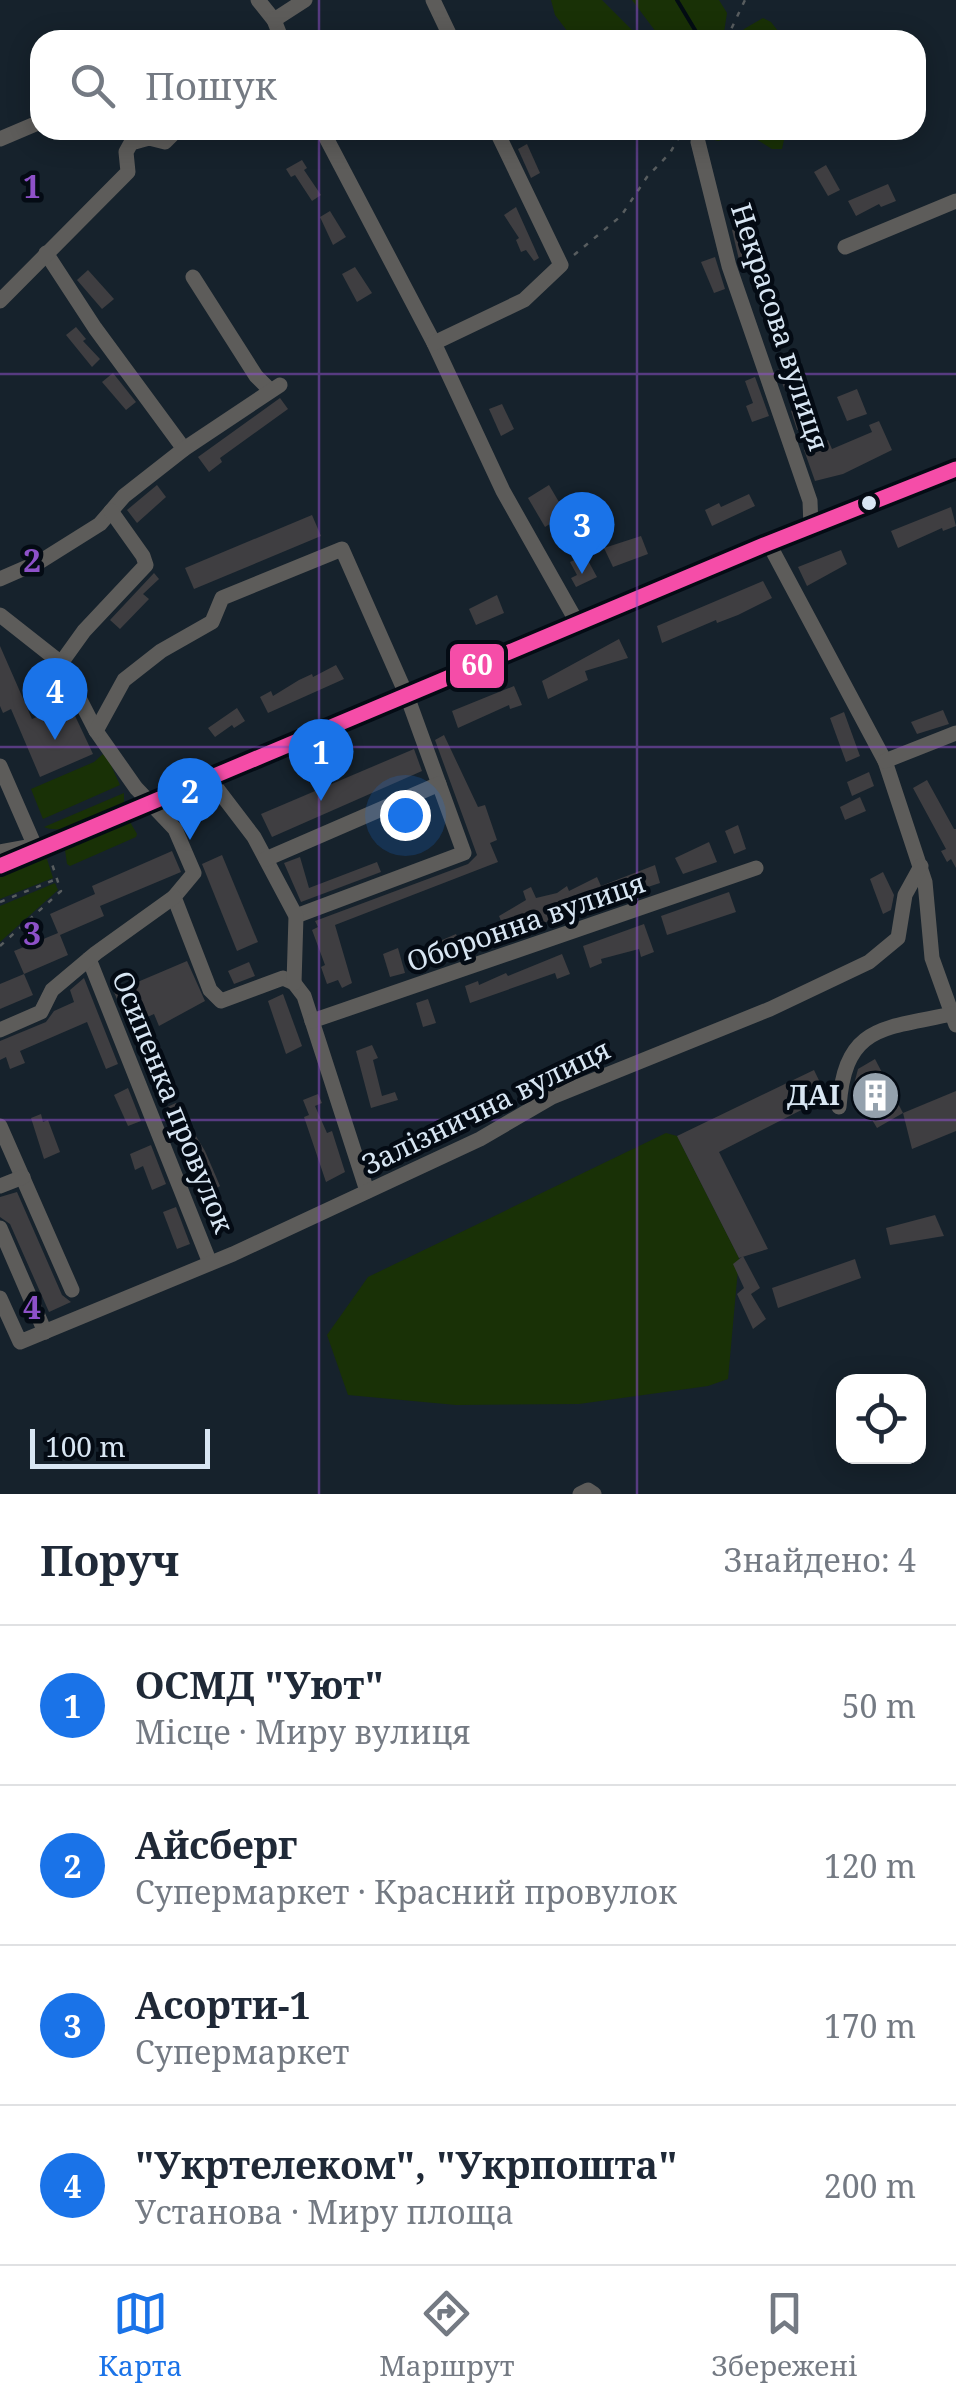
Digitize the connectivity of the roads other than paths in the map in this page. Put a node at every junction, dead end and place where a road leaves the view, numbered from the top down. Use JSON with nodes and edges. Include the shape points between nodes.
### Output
{"nodes":[{"id":1,"x":258,"y":0,"type":"edge"},
{"id":2,"x":305,"y":0,"type":"edge"},
{"id":3,"x":433,"y":0,"type":"edge"},
{"id":4,"x":274,"y":20,"type":"junction"},
{"id":5,"x":278,"y":30,"type":"edge"},
{"id":6,"x":447,"y":30,"type":"edge"},
{"id":7,"x":30,"y":126,"type":"edge"},
{"id":8,"x":0,"y":139,"type":"edge"},
{"id":9,"x":141,"y":140,"type":"edge"},
{"id":10,"x":327,"y":140,"type":"edge"},
{"id":11,"x":501,"y":140,"type":"edge"},
{"id":12,"x":698,"y":142,"type":"dead end"},
{"id":13,"x":956,"y":201,"type":"edge"},
{"id":14,"x":845,"y":248,"type":"dead end"},
{"id":15,"x":46,"y":253,"type":"junction"},
{"id":16,"x":193,"y":277,"type":"dead end"},
{"id":17,"x":0,"y":301,"type":"edge"},
{"id":18,"x":434,"y":343,"type":"junction"},
{"id":19,"x":184,"y":448,"type":"junction"},
{"id":20,"x":956,"y":469,"type":"edge"},
{"id":21,"x":112,"y":512,"type":"junction"},
{"id":22,"x":811,"y":527,"type":"junction"},
{"id":23,"x":768,"y":544,"type":"junction"},
{"id":24,"x":0,"y":579,"type":"edge"},
{"id":25,"x":0,"y":615,"type":"edge"},
{"id":26,"x":578,"y":624,"type":"junction"},
{"id":27,"x":61,"y":663,"type":"junction"},
{"id":28,"x":408,"y":696,"type":"junction"},
{"id":29,"x":96,"y":731,"type":"junction"},
{"id":30,"x":956,"y":733,"type":"edge"},
{"id":31,"x":885,"y":761,"type":"junction"},
{"id":32,"x":0,"y":766,"type":"edge"},
{"id":33,"x":209,"y":778,"type":"junction"},
{"id":34,"x":439,"y":784,"type":"junction"},
{"id":35,"x":149,"y":804,"type":"junction"},
{"id":36,"x":40,"y":846,"type":"junction"},
{"id":37,"x":0,"y":852,"type":"edge"},
{"id":38,"x":266,"y":860,"type":"junction"},
{"id":39,"x":0,"y":866,"type":"edge"},
{"id":40,"x":920,"y":866,"type":"junction"},
{"id":41,"x":756,"y":868,"type":"dead end"},
{"id":42,"x":174,"y":897,"type":"junction"},
{"id":43,"x":296,"y":916,"type":"junction"},
{"id":44,"x":88,"y":959,"type":"junction"},
{"id":45,"x":294,"y":984,"type":"junction"},
{"id":46,"x":954,"y":1020,"type":"edge"},
{"id":47,"x":312,"y":1021,"type":"junction"},
{"id":48,"x":0,"y":1030,"type":"edge"},
{"id":49,"x":839,"y":1107,"type":"dead end"},
{"id":50,"x":0,"y":1126,"type":"edge"},
{"id":51,"x":23,"y":1177,"type":"junction"},
{"id":52,"x":0,"y":1186,"type":"edge"},
{"id":53,"x":367,"y":1192,"type":"junction"},
{"id":54,"x":0,"y":1228,"type":"edge"},
{"id":55,"x":210,"y":1263,"type":"junction"},
{"id":56,"x":72,"y":1290,"type":"dead end"},
{"id":57,"x":0,"y":1298,"type":"edge"},
{"id":58,"x":45,"y":1332,"type":"junction"},
{"id":59,"x":580,"y":1494,"type":"edge"},
{"id":60,"x":594,"y":1494,"type":"edge"}],
"edges":[{"from":1,"to":4,"type":"street"},
{"from":2,"to":4,"type":"street"},
{"from":3,"to":6,"type":"street"},
{"from":4,"to":5,"type":"street"},
{"from":7,"to":8,"type":"street"},
{"from":9,"to":15,"type":"street","via":[[126,152],[128,172]]},
{"from":10,"to":18,"type":"street"},
{"from":11,"to":18,"type":"street","via":[[561,266],[524,300]]},
{"from":12,"to":22,"type":"street","name":"Некрасова вулиця","via":[[729,266],[810,500]]},
{"from":13,"to":14,"type":"street"},
{"from":15,"to":17,"type":"street"},
{"from":15,"to":19,"type":"street"},
{"from":16,"to":19,"type":"street","via":[[256,376],[275,388]]},
{"from":18,"to":26,"type":"street","via":[[504,491]]},
{"from":19,"to":21,"type":"street"},
{"from":20,"to":22,"type":"street"},
{"from":21,"to":24,"type":"street","via":[[41,561]]},
{"from":21,"to":27,"type":"street","via":[[146,565]]},
{"from":22,"to":23,"type":"street"},
{"from":23,"to":26,"type":"street"},
{"from":23,"to":31,"type":"street"},
{"from":25,"to":27,"type":"street"},
{"from":26,"to":28,"type":"street"},
{"from":27,"to":29,"type":"street"},
{"from":28,"to":29,"type":"street","via":[[342,549],[222,598],[212,622],[124,680]]},
{"from":28,"to":33,"type":"street"},
{"from":28,"to":34,"type":"street"},
{"from":29,"to":35,"type":"street"},
{"from":30,"to":31,"type":"street"},
{"from":31,"to":40,"type":"street"},
{"from":32,"to":36,"type":"street"},
{"from":33,"to":35,"type":"street"},
{"from":33,"to":38,"type":"street"},
{"from":34,"to":38,"type":"street"},
{"from":34,"to":43,"type":"street","via":[[464,853]]},
{"from":35,"to":36,"type":"street"},
{"from":35,"to":42,"type":"street","via":[[174,829],[194,873]]},
{"from":36,"to":37,"type":"street"},
{"from":36,"to":39,"type":"street"},
{"from":38,"to":43,"type":"street"},
{"from":40,"to":46,"type":"street","via":[[932,958]]},
{"from":40,"to":53,"type":"street","name":"Залізнична вулиця","via":[[905,895],[898,938],[869,962],[770,1010],[552,1097]]},
{"from":41,"to":47,"type":"street","name":"Оборонна вулиця"},
{"from":42,"to":44,"type":"street"},
{"from":42,"to":45,"type":"street","via":[[210,990],[222,1000],[283,978]]},
{"from":43,"to":45,"type":"street"},
{"from":44,"to":48,"type":"street","via":[[52,990],[41,1012]]},
{"from":44,"to":55,"type":"street","name":"Осипенка провулок"},
{"from":45,"to":47,"type":"street"},
{"from":46,"to":49,"type":"street","via":[[881,1029],[851,1052],[841,1073]]},
{"from":47,"to":53,"type":"street"},
{"from":50,"to":51,"type":"street"},
{"from":51,"to":52,"type":"street"},
{"from":51,"to":56,"type":"street"},
{"from":53,"to":55,"type":"street","name":"Залізнична вулиця"},
{"from":54,"to":58,"type":"street"},
{"from":55,"to":58,"type":"street","name":"Залізнична вулиця"},
{"from":57,"to":58,"type":"street","name":"Залізнична вулиця","via":[[20,1342]]},
{"from":59,"to":60,"type":"street"}]}
